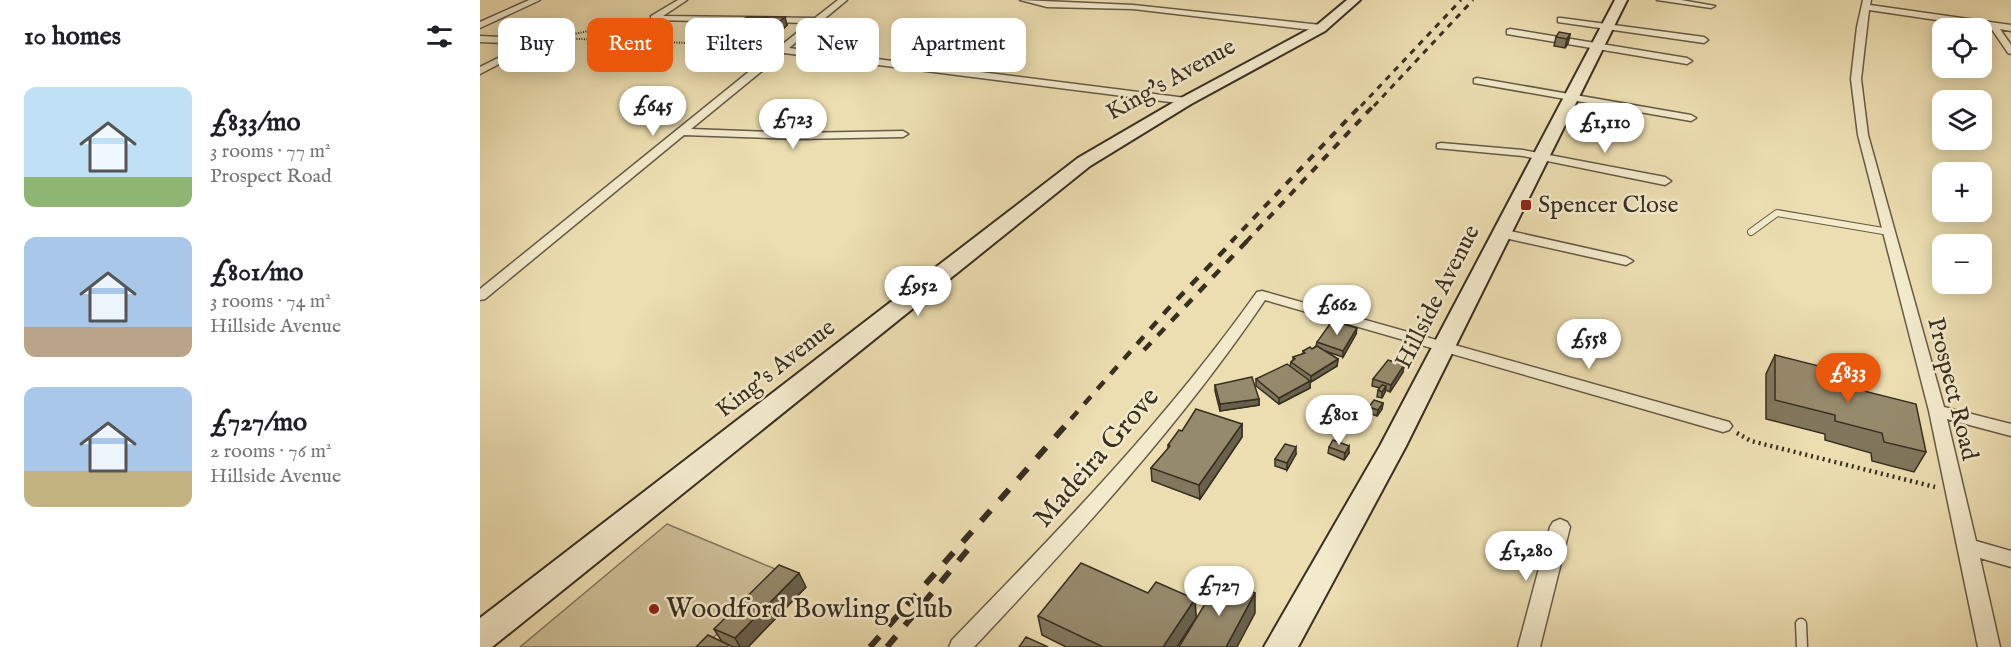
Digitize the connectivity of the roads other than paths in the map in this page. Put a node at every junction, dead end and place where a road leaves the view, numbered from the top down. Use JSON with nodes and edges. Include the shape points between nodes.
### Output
{"nodes":[{"id":1,"x":536,"y":0,"type":"edge"},
{"id":2,"x":683,"y":0,"type":"edge"},
{"id":3,"x":843,"y":0,"type":"edge"},
{"id":4,"x":1024,"y":0,"type":"edge"},
{"id":5,"x":1104,"y":0,"type":"edge"},
{"id":6,"x":1174,"y":0,"type":"edge"},
{"id":7,"x":1354,"y":0,"type":"edge"},
{"id":8,"x":1621,"y":0,"type":"edge"},
{"id":9,"x":1661,"y":0,"type":"edge"},
{"id":10,"x":1866,"y":4,"type":"edge"},
{"id":11,"x":1711,"y":6,"type":"dead end"},
{"id":12,"x":1134,"y":7,"type":"junction"},
{"id":13,"x":1158,"y":9,"type":"junction"},
{"id":14,"x":821,"y":18,"type":"edge"},
{"id":15,"x":1562,"y":20,"type":"dead end"},
{"id":16,"x":796,"y":21,"type":"edge"},
{"id":17,"x":480,"y":25,"type":"edge"},
{"id":18,"x":1994,"y":26,"type":"junction"},
{"id":19,"x":1321,"y":28,"type":"junction"},
{"id":20,"x":2011,"y":28,"type":"edge"},
{"id":21,"x":1510,"y":32,"type":"dead end"},
{"id":22,"x":1603,"y":36,"type":"junction"},
{"id":23,"x":796,"y":38,"type":"edge"},
{"id":24,"x":480,"y":39,"type":"edge"},
{"id":25,"x":1704,"y":40,"type":"dead end"},
{"id":26,"x":784,"y":47,"type":"edge"},
{"id":27,"x":784,"y":48,"type":"edge"},
{"id":28,"x":2011,"y":51,"type":"edge"},
{"id":29,"x":1688,"y":61,"type":"dead end"},
{"id":30,"x":480,"y":71,"type":"edge"},
{"id":31,"x":754,"y":72,"type":"edge"},
{"id":32,"x":1477,"y":81,"type":"dead end"},
{"id":33,"x":1571,"y":98,"type":"junction"},
{"id":34,"x":1186,"y":101,"type":"junction"},
{"id":35,"x":1690,"y":118,"type":"dead end"},
{"id":36,"x":683,"y":132,"type":"junction"},
{"id":37,"x":903,"y":134,"type":"dead end"},
{"id":38,"x":1441,"y":146,"type":"dead end"},
{"id":39,"x":1540,"y":157,"type":"junction"},
{"id":40,"x":1665,"y":181,"type":"dead end"},
{"id":41,"x":1750,"y":232,"type":"dead end"},
{"id":42,"x":1889,"y":232,"type":"junction"},
{"id":43,"x":1501,"y":233,"type":"junction"},
{"id":44,"x":1626,"y":261,"type":"dead end"},
{"id":45,"x":480,"y":296,"type":"edge"},
{"id":46,"x":1444,"y":346,"type":"junction"},
{"id":47,"x":1936,"y":411,"type":"junction"},
{"id":48,"x":1723,"y":426,"type":"road end"},
{"id":49,"x":2011,"y":430,"type":"edge"},
{"id":50,"x":1560,"y":527,"type":"dead end"},
{"id":51,"x":1968,"y":547,"type":"junction"},
{"id":52,"x":2011,"y":559,"type":"edge"},
{"id":53,"x":1801,"y":624,"type":"dead end"},
{"id":54,"x":480,"y":637,"type":"edge"},
{"id":55,"x":960,"y":647,"type":"edge"},
{"id":56,"x":1281,"y":647,"type":"edge"},
{"id":57,"x":1528,"y":647,"type":"edge"},
{"id":58,"x":1802,"y":647,"type":"edge"},
{"id":59,"x":1989,"y":647,"type":"edge"}],
"edges":[{"from":1,"to":17,"type":"street"},
{"from":2,"to":16,"type":"street","via":[[654,18]]},
{"from":3,"to":14,"type":"street"},
{"from":4,"to":12,"type":"street","via":[[1047,5]]},
{"from":5,"to":12,"type":"street"},
{"from":6,"to":13,"type":"street"},
{"from":7,"to":19,"type":"street","name":"King's Avenue"},
{"from":8,"to":22,"type":"street","name":"Hillside Avenue"},
{"from":9,"to":11,"type":"street"},
{"from":10,"to":18,"type":"street"},
{"from":10,"to":42,"type":"street","name":"Prospect Road","via":[[1858,53],[1857,99]]},
{"from":12,"to":13,"type":"street"},
{"from":13,"to":19,"type":"street"},
{"from":15,"to":22,"type":"street"},
{"from":18,"to":20,"type":"street"},
{"from":18,"to":28,"type":"street"},
{"from":19,"to":34,"type":"street","name":"King's Avenue"},
{"from":21,"to":22,"type":"street"},
{"from":22,"to":25,"type":"street"},
{"from":22,"to":29,"type":"street"},
{"from":22,"to":33,"type":"street","name":"Hillside Avenue"},
{"from":23,"to":26,"type":"street"},
{"from":24,"to":30,"type":"street","via":[[537,42]]},
{"from":27,"to":34,"type":"street"},
{"from":31,"to":36,"type":"street"},
{"from":32,"to":33,"type":"street"},
{"from":33,"to":35,"type":"street"},
{"from":33,"to":39,"type":"street","name":"Hillside Avenue"},
{"from":34,"to":54,"type":"street","name":"King's Avenue","via":[[1084,162]]},
{"from":36,"to":37,"type":"street","via":[[880,140]]},
{"from":36,"to":45,"type":"street"},
{"from":38,"to":39,"type":"street"},
{"from":39,"to":40,"type":"street"},
{"from":39,"to":43,"type":"street","name":"Hillside Avenue"},
{"from":41,"to":42,"type":"lane","via":[[1771,215],[1786,213]]},
{"from":42,"to":47,"type":"street","name":"Prospect Road"},
{"from":43,"to":44,"type":"street"},
{"from":43,"to":46,"type":"street","name":"Hillside Avenue"},
{"from":46,"to":48,"type":"street","name":"Madeira Grove"},
{"from":46,"to":55,"type":"street","name":"Madeira Grove","via":[[1266,290],[1123,475]]},
{"from":46,"to":56,"type":"street","name":"Hillside Avenue"},
{"from":47,"to":49,"type":"street"},
{"from":47,"to":51,"type":"street","name":"Prospect Road"},
{"from":50,"to":57,"type":"street"},
{"from":51,"to":52,"type":"street"},
{"from":51,"to":59,"type":"street","name":"Prospect Road"},
{"from":53,"to":58,"type":"lane"}]}
